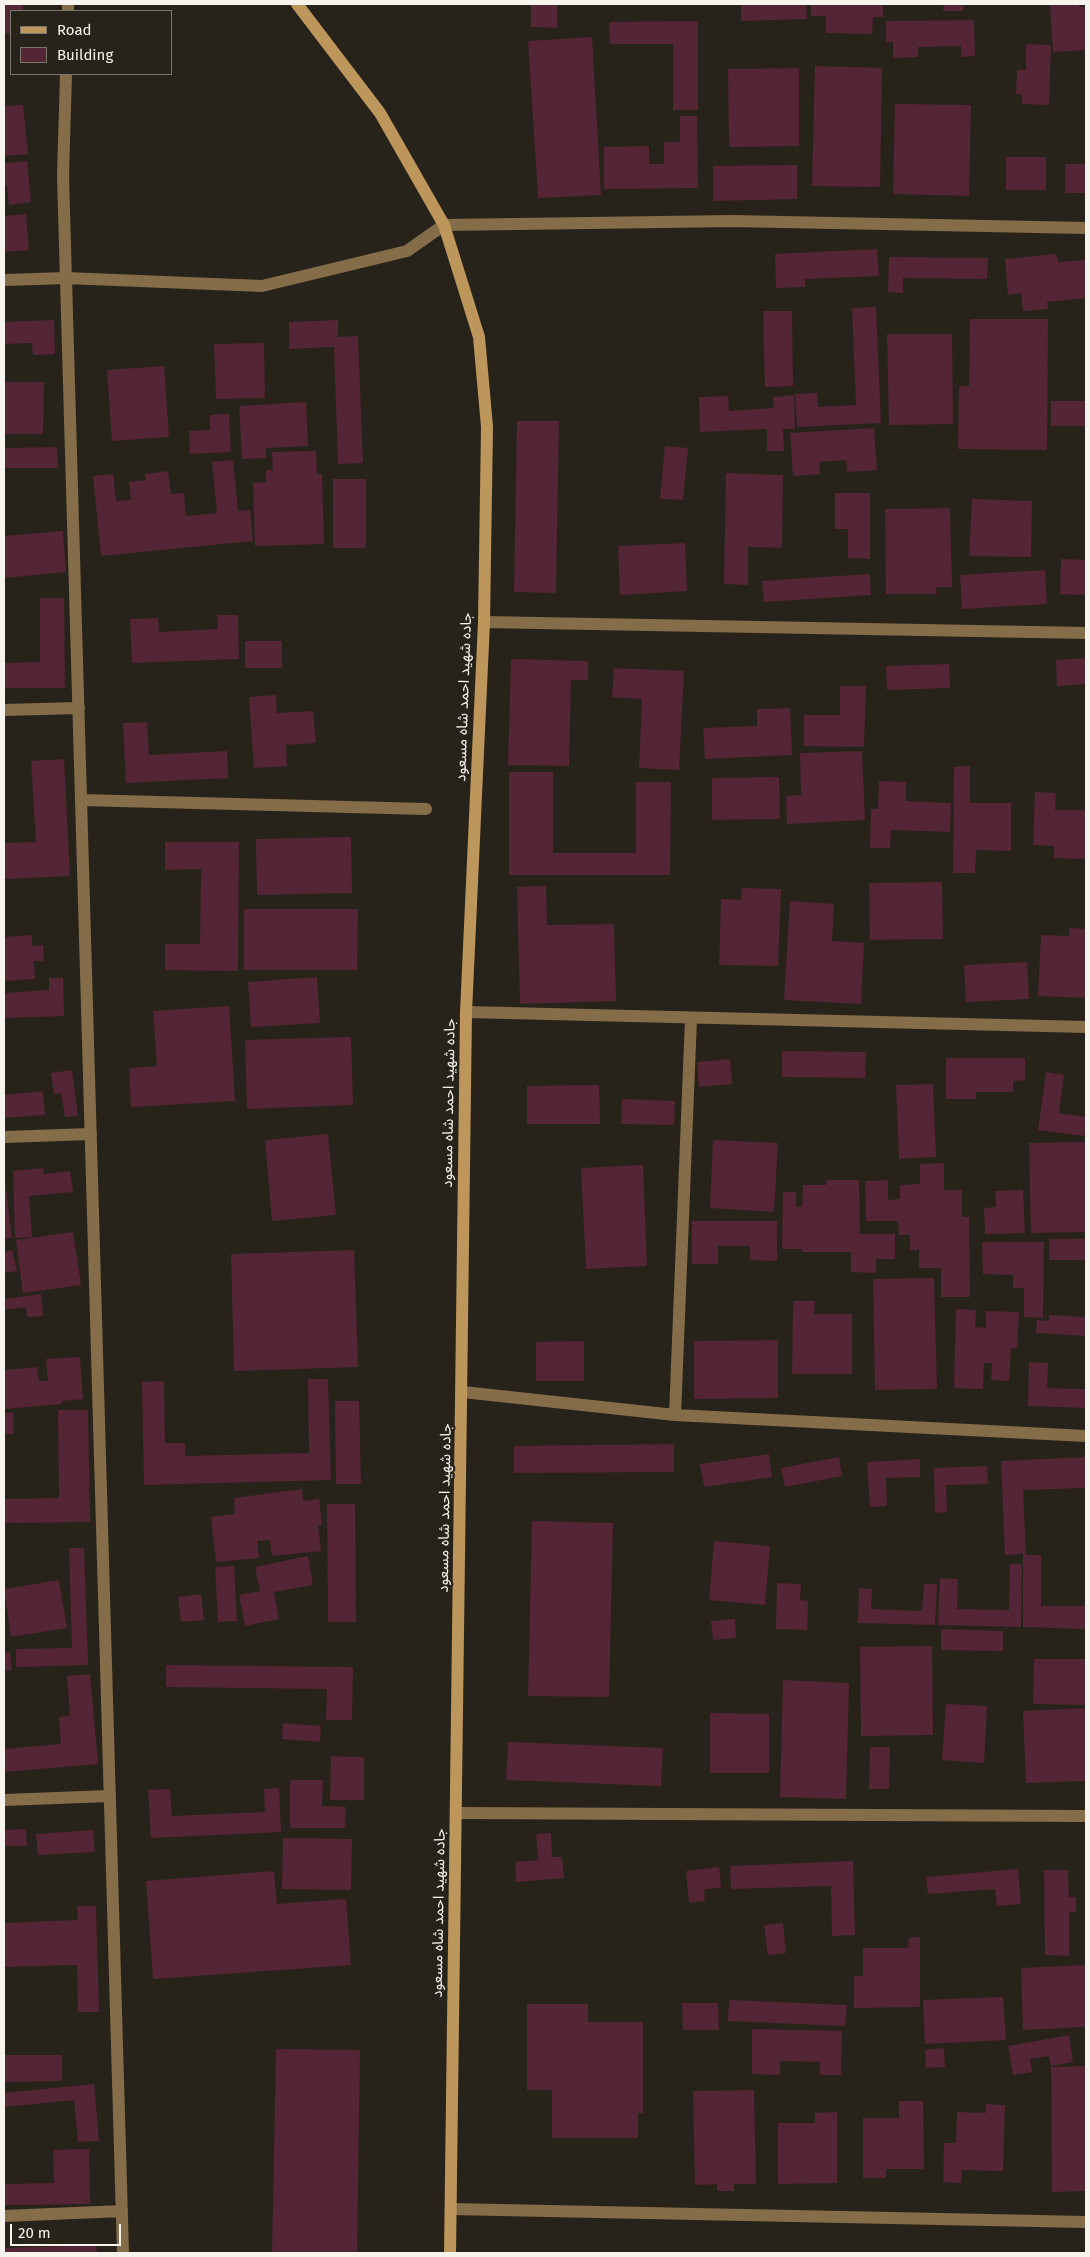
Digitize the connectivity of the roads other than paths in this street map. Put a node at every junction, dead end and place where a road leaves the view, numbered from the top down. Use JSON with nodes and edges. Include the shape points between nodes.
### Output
{"nodes":[{"id":1,"x":297,"y":4,"type":"edge"},
{"id":2,"x":66,"y":75,"type":"edge"},
{"id":3,"x":444,"y":225,"type":"junction"},
{"id":4,"x":1086,"y":228,"type":"edge"},
{"id":5,"x":66,"y":278,"type":"junction"},
{"id":6,"x":4,"y":280,"type":"edge"},
{"id":7,"x":484,"y":622,"type":"junction"},
{"id":8,"x":1086,"y":633,"type":"edge"},
{"id":9,"x":79,"y":708,"type":"junction"},
{"id":10,"x":4,"y":710,"type":"edge"},
{"id":11,"x":81,"y":800,"type":"junction"},
{"id":12,"x":426,"y":809,"type":"dead end"},
{"id":13,"x":466,"y":1012,"type":"junction"},
{"id":14,"x":691,"y":1019,"type":"junction"},
{"id":15,"x":1086,"y":1027,"type":"edge"},
{"id":16,"x":91,"y":1134,"type":"junction"},
{"id":17,"x":4,"y":1136,"type":"edge"},
{"id":18,"x":463,"y":1392,"type":"junction"},
{"id":19,"x":675,"y":1415,"type":"junction"},
{"id":20,"x":1086,"y":1436,"type":"edge"},
{"id":21,"x":110,"y":1796,"type":"junction"},
{"id":22,"x":4,"y":1800,"type":"edge"},
{"id":23,"x":457,"y":1813,"type":"junction"},
{"id":24,"x":1086,"y":1816,"type":"edge"},
{"id":25,"x":451,"y":2209,"type":"junction"},
{"id":26,"x":122,"y":2211,"type":"junction"},
{"id":27,"x":4,"y":2216,"type":"edge"},
{"id":28,"x":1086,"y":2222,"type":"edge"},
{"id":29,"x":123,"y":2253,"type":"edge"},
{"id":30,"x":450,"y":2253,"type":"edge"}],
"edges":[{"from":1,"to":3,"type":"main road","name":"جاده شهيد احمد شاه مسعود","via":[[380,113]]},
{"from":2,"to":5,"type":"street","via":[[63,176]]},
{"from":3,"to":4,"type":"street","via":[[733,221]]},
{"from":3,"to":5,"type":"street","via":[[407,251],[262,286]]},
{"from":3,"to":7,"type":"main road","name":"جاده شهيد احمد شاه مسعود","via":[[479,337],[487,426]]},
{"from":5,"to":6,"type":"street"},
{"from":5,"to":9,"type":"street"},
{"from":7,"to":8,"type":"street"},
{"from":7,"to":13,"type":"main road","name":"جاده شهيد احمد شاه مسعود"},
{"from":9,"to":10,"type":"street"},
{"from":9,"to":11,"type":"street"},
{"from":11,"to":12,"type":"street"},
{"from":11,"to":16,"type":"street"},
{"from":13,"to":14,"type":"street"},
{"from":13,"to":18,"type":"main road","name":"جاده شهيد احمد شاه مسعود"},
{"from":14,"to":15,"type":"street"},
{"from":14,"to":19,"type":"street"},
{"from":16,"to":17,"type":"street"},
{"from":16,"to":21,"type":"street"},
{"from":18,"to":19,"type":"street"},
{"from":18,"to":23,"type":"main road","name":"جاده شهيد احمد شاه مسعود"},
{"from":19,"to":20,"type":"street"},
{"from":21,"to":22,"type":"street"},
{"from":21,"to":26,"type":"street"},
{"from":23,"to":24,"type":"street"},
{"from":23,"to":25,"type":"main road","name":"جاده شهيد احمد شاه مسعود"},
{"from":25,"to":28,"type":"street"},
{"from":25,"to":30,"type":"main road","name":"جاده شهيد احمد شاه مسعود"},
{"from":26,"to":27,"type":"street"},
{"from":26,"to":29,"type":"street"}]}
